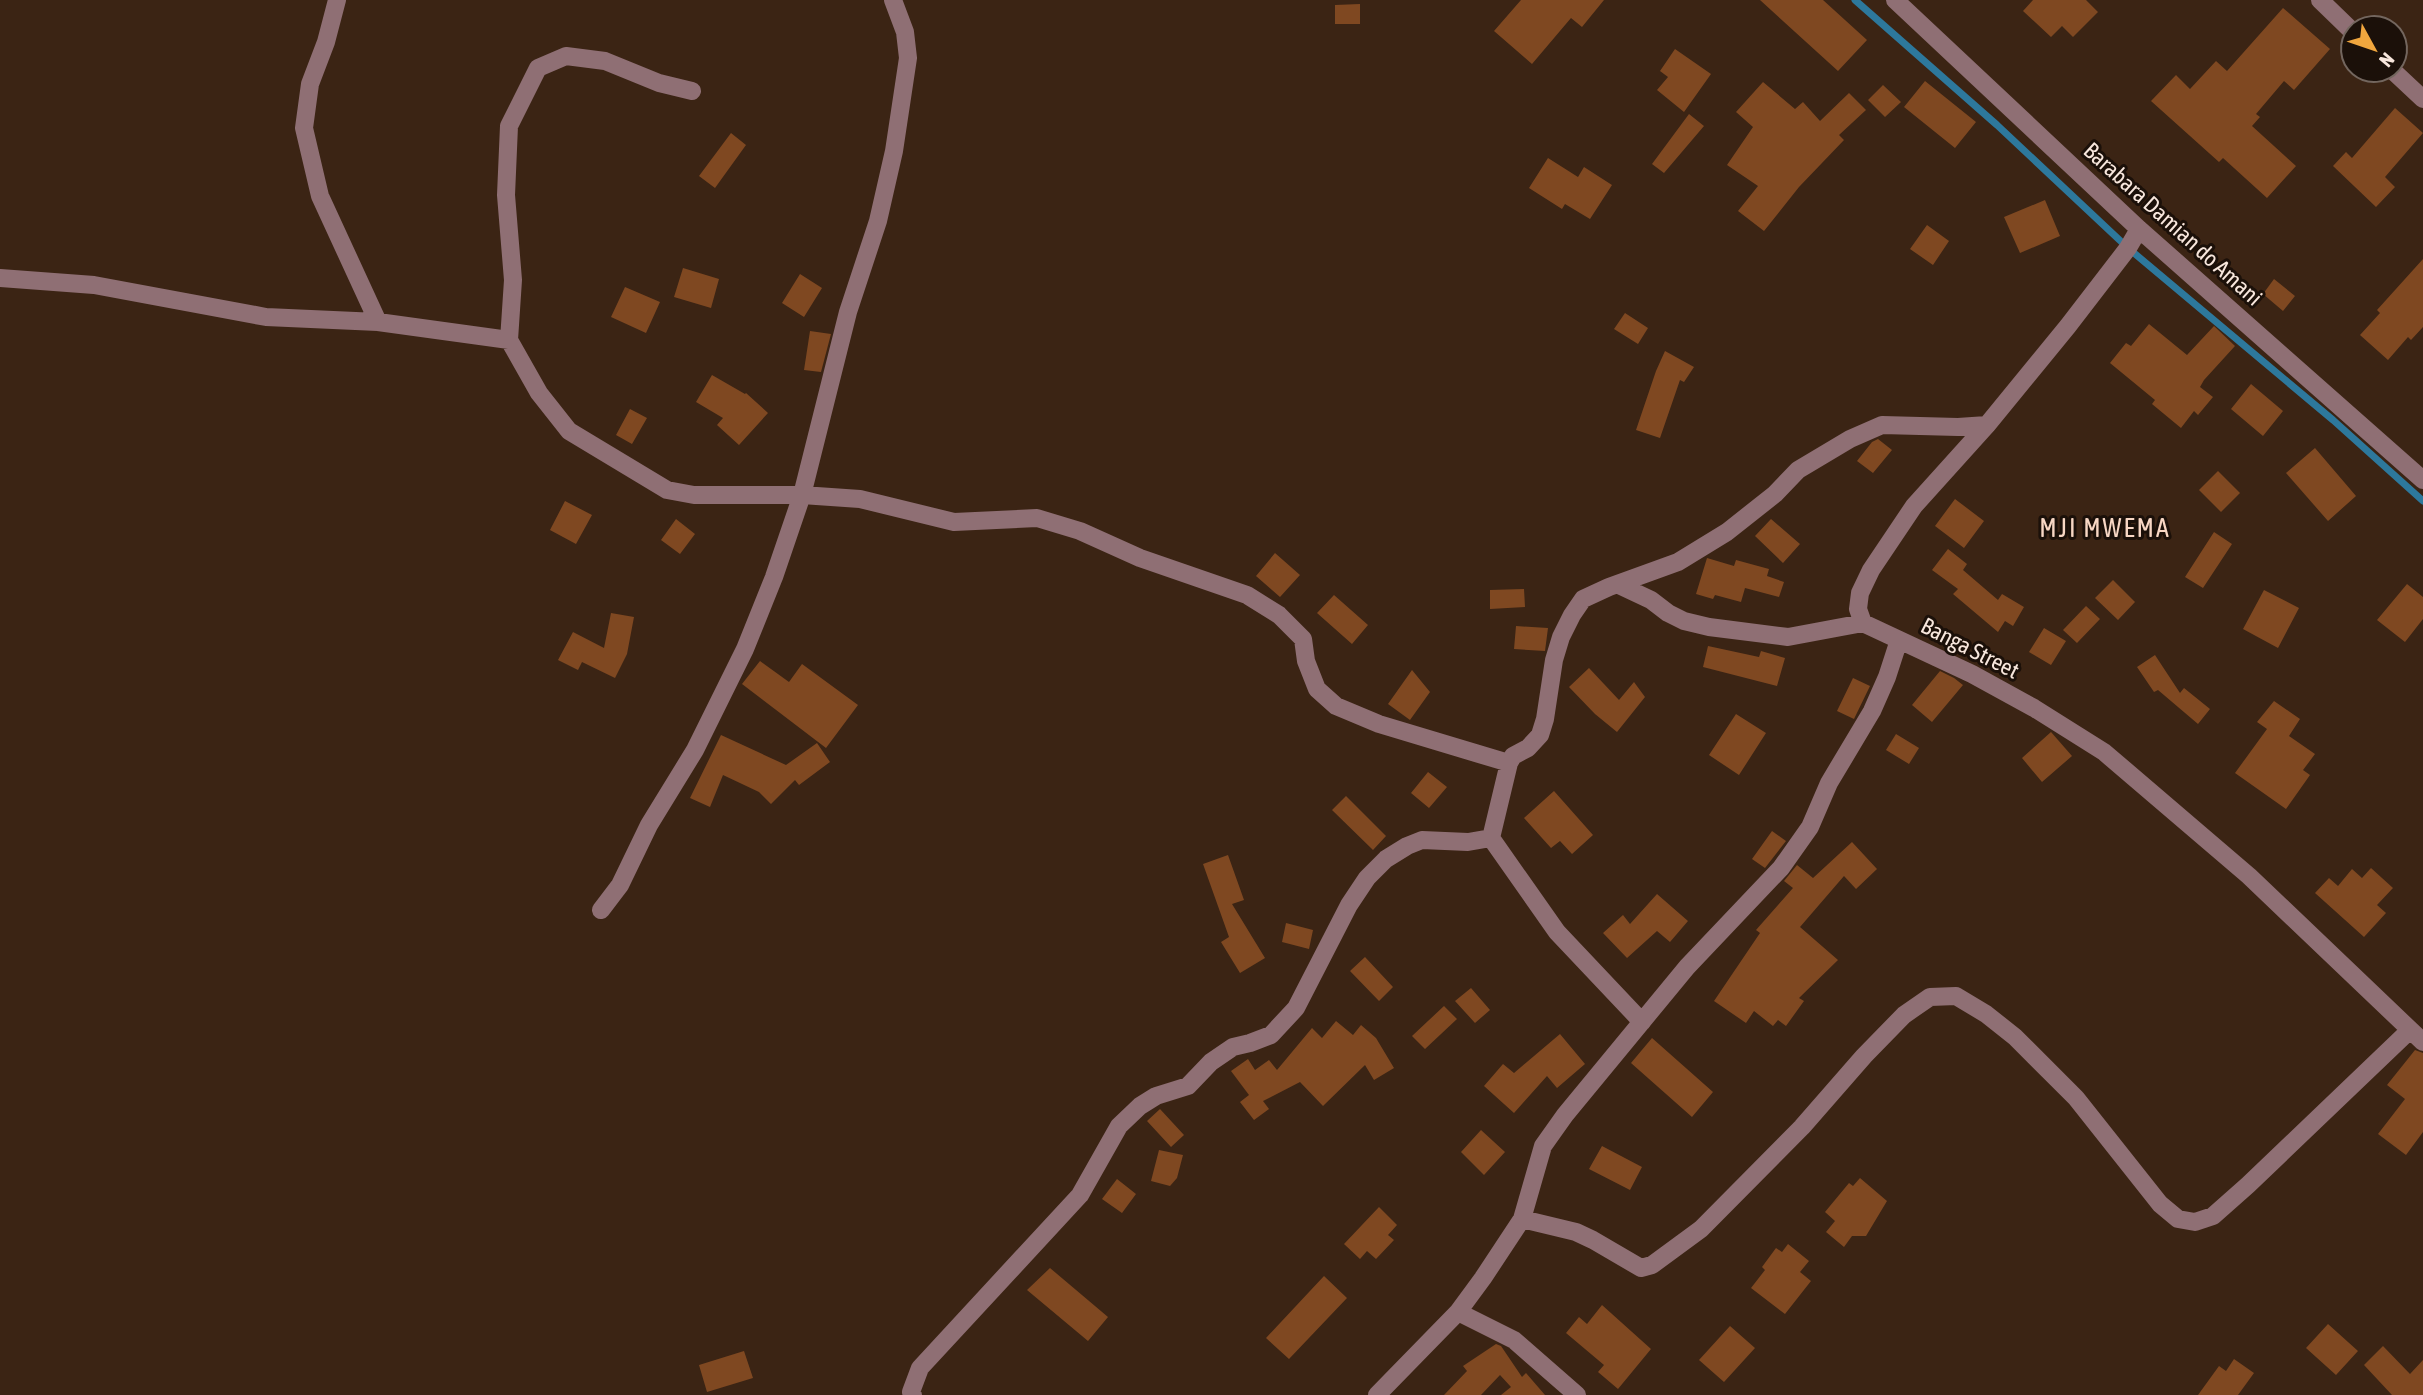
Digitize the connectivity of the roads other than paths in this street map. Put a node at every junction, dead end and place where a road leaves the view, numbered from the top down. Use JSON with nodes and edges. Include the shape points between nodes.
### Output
{"nodes":[{"id":1,"x":337,"y":0,"type":"edge"},
{"id":2,"x":893,"y":0,"type":"edge"},
{"id":3,"x":1895,"y":0,"type":"edge"},
{"id":4,"x":2320,"y":0,"type":"edge"},
{"id":5,"x":2339,"y":18,"type":"edge"},
{"id":6,"x":2406,"y":84,"type":"edge"},
{"id":7,"x":692,"y":91,"type":"dead end"},
{"id":8,"x":2423,"y":100,"type":"edge"},
{"id":9,"x":2139,"y":229,"type":"junction"},
{"id":10,"x":0,"y":278,"type":"edge"},
{"id":11,"x":379,"y":322,"type":"junction"},
{"id":12,"x":509,"y":340,"type":"junction"},
{"id":13,"x":1987,"y":425,"type":"junction"},
{"id":14,"x":2423,"y":480,"type":"edge"},
{"id":15,"x":803,"y":495,"type":"junction"},
{"id":16,"x":1616,"y":584,"type":"junction"},
{"id":17,"x":1863,"y":623,"type":"junction"},
{"id":18,"x":1899,"y":640,"type":"junction"},
{"id":19,"x":1509,"y":763,"type":"junction"},
{"id":20,"x":1491,"y":838,"type":"junction"},
{"id":21,"x":601,"y":910,"type":"dead end"},
{"id":22,"x":1642,"y":1022,"type":"junction"},
{"id":23,"x":2416,"y":1036,"type":"edge"},
{"id":24,"x":1522,"y":1219,"type":"junction"},
{"id":25,"x":1458,"y":1312,"type":"junction"},
{"id":26,"x":913,"y":1395,"type":"edge"},
{"id":27,"x":1377,"y":1395,"type":"edge"},
{"id":28,"x":1577,"y":1395,"type":"edge"}],
"edges":[{"from":1,"to":11,"type":"street","via":[[310,84],[304,128],[320,195]]},
{"from":2,"to":15,"type":"street","via":[[905,32],[908,58],[894,151],[878,221],[844,324]]},
{"from":3,"to":9,"type":"street","name":"Barabara Damian do Amani"},
{"from":4,"to":5,"type":"street"},
{"from":6,"to":8,"type":"street"},
{"from":7,"to":12,"type":"street","via":[[605,61],[566,56],[538,68],[509,126],[506,195],[513,280]]},
{"from":9,"to":13,"type":"street"},
{"from":9,"to":14,"type":"street","name":"Barabara Damian do Amani"},
{"from":10,"to":11,"type":"street","via":[[93,285],[266,317]]},
{"from":11,"to":12,"type":"street"},
{"from":12,"to":15,"type":"street","via":[[539,393],[569,430],[667,490],[694,495]]},
{"from":13,"to":16,"type":"street","via":[[1882,425],[1798,470],[1776,494],[1727,532],[1678,562]]},
{"from":13,"to":17,"type":"street","via":[[1914,506],[1871,570],[1860,593],[1858,609]]},
{"from":15,"to":19,"type":"street","via":[[860,499],[954,522],[1037,518],[1080,531],[1140,558],[1247,595],[1279,615],[1303,639],[1317,689],[1336,706],[1379,724]]},
{"from":15,"to":21,"type":"street","via":[[745,649],[695,750],[649,825],[620,885]]},
{"from":16,"to":17,"type":"street","via":[[1684,621],[1709,627],[1788,637]]},
{"from":16,"to":19,"type":"street","via":[[1583,599],[1572,615],[1554,660],[1540,735]]},
{"from":17,"to":18,"type":"street","name":"Banga Street"},
{"from":18,"to":22,"type":"street","via":[[1872,710],[1829,783],[1810,827],[1781,868]]},
{"from":18,"to":23,"type":"street","name":"Banga Street","via":[[2034,708],[2104,752],[2249,876]]},
{"from":19,"to":20,"type":"street"},
{"from":20,"to":22,"type":"street","via":[[1557,932]]},
{"from":20,"to":26,"type":"street","via":[[1422,841],[1386,859],[1349,905],[1296,1008],[1270,1035],[1233,1047],[1188,1086],[1156,1096],[1119,1126],[1080,1195],[920,1367]]},
{"from":22,"to":24,"type":"street","via":[[1544,1146]]},
{"from":23,"to":24,"type":"street","via":[[2234,1199],[2213,1216],[2195,1222],[2178,1219],[2160,1204],[2076,1098],[2015,1037],[1956,996],[1930,997],[1904,1015],[1701,1229],[1652,1265],[1641,1268],[1576,1232]]},
{"from":24,"to":25,"type":"street"},
{"from":25,"to":27,"type":"street"},
{"from":25,"to":28,"type":"street","via":[[1514,1340]]}]}
